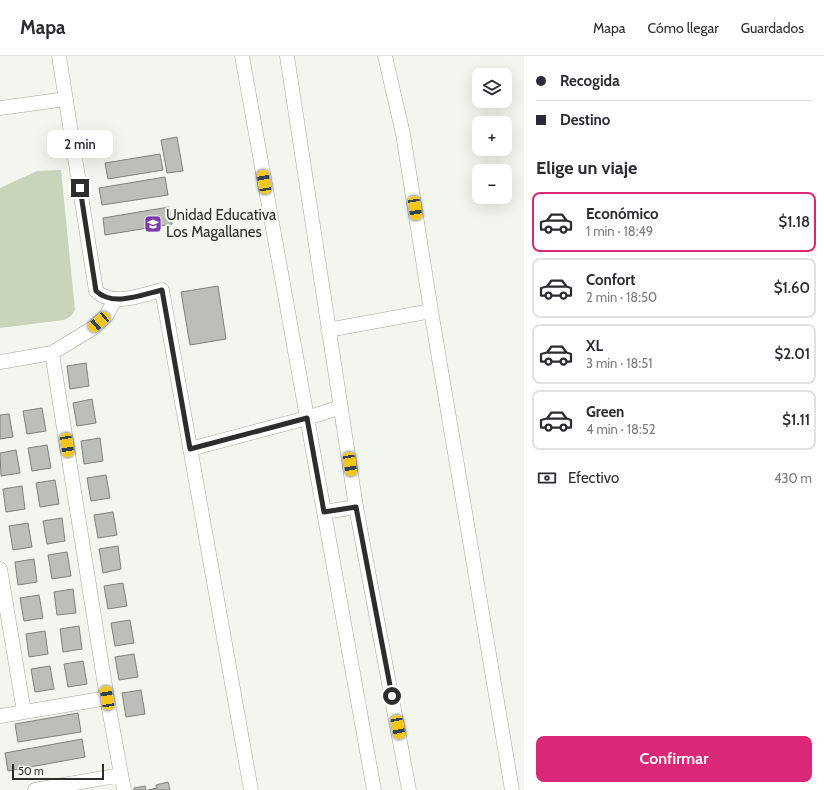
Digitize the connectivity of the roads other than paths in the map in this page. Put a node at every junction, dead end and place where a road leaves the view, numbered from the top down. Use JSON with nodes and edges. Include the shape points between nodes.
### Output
{"nodes":[{"id":1,"x":59,"y":56,"type":"edge"},
{"id":2,"x":242,"y":56,"type":"edge"},
{"id":3,"x":287,"y":56,"type":"edge"},
{"id":4,"x":385,"y":56,"type":"edge"},
{"id":5,"x":66,"y":99,"type":"junction"},
{"id":6,"x":0,"y":108,"type":"edge"},
{"id":7,"x":115,"y":300,"type":"junction"},
{"id":8,"x":430,"y":311,"type":"junction"},
{"id":9,"x":328,"y":330,"type":"junction"},
{"id":10,"x":52,"y":353,"type":"junction"},
{"id":11,"x":0,"y":362,"type":"edge"},
{"id":12,"x":340,"y":407,"type":"junction"},
{"id":13,"x":307,"y":418,"type":"junction"},
{"id":14,"x":190,"y":449,"type":"junction"},
{"id":15,"x":356,"y":507,"type":"junction"},
{"id":16,"x":324,"y":512,"type":"junction"},
{"id":17,"x":0,"y":569,"type":"edge"},
{"id":18,"x":107,"y":698,"type":"junction"},
{"id":19,"x":24,"y":712,"type":"junction"},
{"id":20,"x":0,"y":716,"type":"edge"},
{"id":21,"x":121,"y":775,"type":"junction"},
{"id":22,"x":35,"y":790,"type":"edge"},
{"id":23,"x":124,"y":790,"type":"edge"},
{"id":24,"x":251,"y":790,"type":"edge"},
{"id":25,"x":374,"y":790,"type":"edge"},
{"id":26,"x":409,"y":790,"type":"edge"},
{"id":27,"x":512,"y":790,"type":"edge"}],
"edges":[{"from":1,"to":5,"type":"street"},
{"from":2,"to":13,"type":"street"},
{"from":3,"to":9,"type":"street"},
{"from":4,"to":8,"type":"street","via":[[403,134]]},
{"from":5,"to":6,"type":"street"},
{"from":5,"to":7,"type":"street","via":[[96,291],[102,297]]},
{"from":7,"to":10,"type":"street","via":[[106,316],[93,328]]},
{"from":7,"to":14,"type":"street","via":[[162,290]]},
{"from":8,"to":9,"type":"street"},
{"from":8,"to":27,"type":"street"},
{"from":9,"to":12,"type":"street"},
{"from":10,"to":11,"type":"street"},
{"from":10,"to":18,"type":"street"},
{"from":12,"to":13,"type":"street"},
{"from":12,"to":15,"type":"street"},
{"from":13,"to":14,"type":"street"},
{"from":13,"to":16,"type":"street"},
{"from":14,"to":24,"type":"street"},
{"from":15,"to":16,"type":"street"},
{"from":15,"to":26,"type":"street"},
{"from":16,"to":25,"type":"street"},
{"from":17,"to":19,"type":"street"},
{"from":18,"to":19,"type":"street"},
{"from":18,"to":21,"type":"street"},
{"from":19,"to":20,"type":"street"},
{"from":21,"to":22,"type":"street"},
{"from":21,"to":23,"type":"street"}]}
